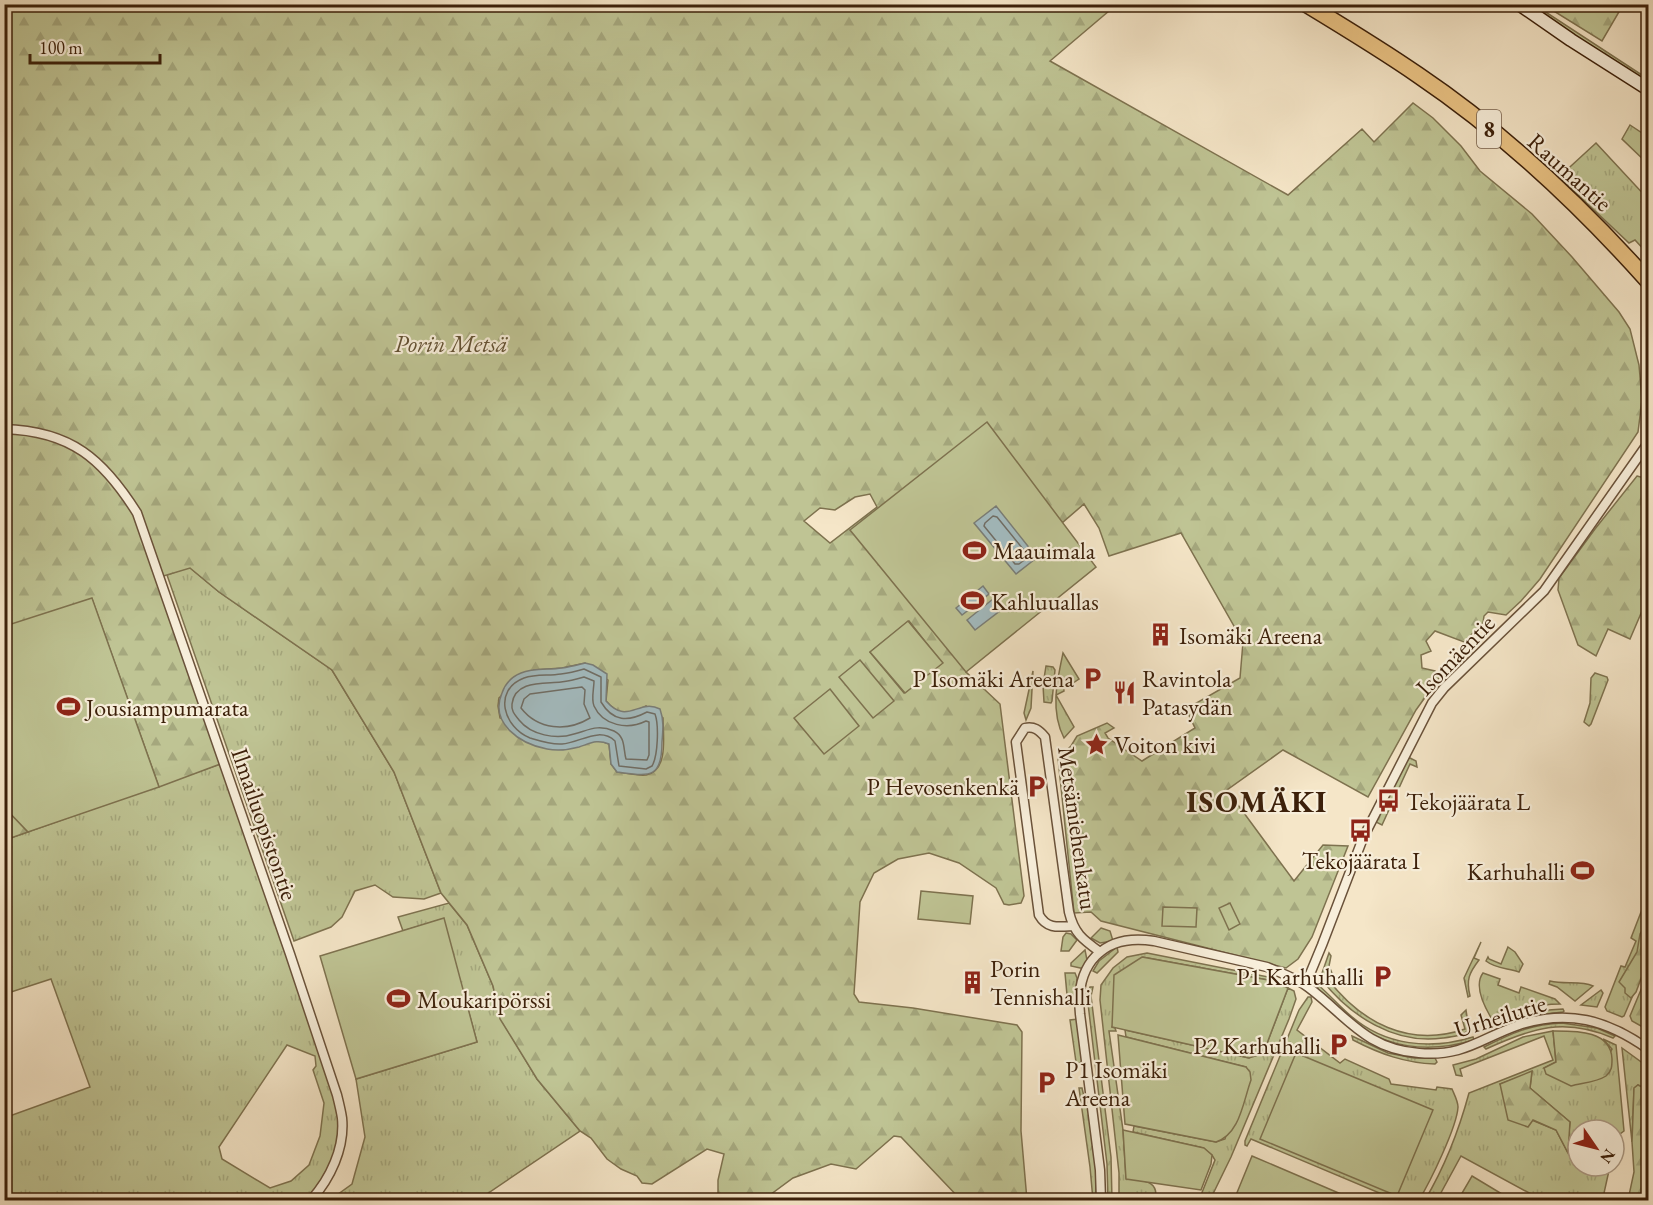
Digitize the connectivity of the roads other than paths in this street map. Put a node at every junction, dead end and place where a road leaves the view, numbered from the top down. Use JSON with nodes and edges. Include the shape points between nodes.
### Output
{"nodes":[{"id":1,"x":1306,"y":4,"type":"edge"},
{"id":2,"x":1520,"y":4,"type":"edge"},
{"id":3,"x":1648,"y":89,"type":"edge"},
{"id":4,"x":1648,"y":281,"type":"edge"},
{"id":5,"x":4,"y":429,"type":"edge"},
{"id":6,"x":1648,"y":443,"type":"edge"},
{"id":7,"x":1072,"y":926,"type":"junction"},
{"id":8,"x":1100,"y":952,"type":"junction"},
{"id":9,"x":1303,"y":983,"type":"junction"},
{"id":10,"x":1648,"y":1049,"type":"edge"},
{"id":11,"x":311,"y":1200,"type":"edge"},
{"id":12,"x":1101,"y":1200,"type":"edge"}],
"edges":[{"from":1,"to":4,"type":"highway","name":"Raumantie","number":"8","via":[[1420,76],[1486,127],[1574,203]]},
{"from":2,"to":3,"type":"main road"},
{"from":5,"to":11,"type":"street","name":"Ilmailuopistontie","via":[[30,430],[73,445],[104,467],[137,513],[337,1095],[342,1118],[339,1147],[326,1181]]},
{"from":6,"to":9,"type":"street","name":"Isomäentie","via":[[1544,591],[1432,703],[1363,838],[1322,945]]},
{"from":7,"to":7,"type":"street","name":"Metsämiehenkatu","via":[[1045,737],[1036,728],[1025,728],[1016,742],[1039,915],[1051,926]]},
{"from":7,"to":8,"type":"street","name":"Metsämiehenkatu"},
{"from":8,"to":9,"type":"street","name":"Urheilutie","via":[[1117,941],[1147,939],[1266,968]]},
{"from":8,"to":12,"type":"street","via":[[1084,972],[1079,1002]]},
{"from":9,"to":10,"type":"street","name":"Urheilutie","via":[[1374,1042],[1418,1053],[1446,1053],[1471,1047],[1519,1025],[1563,1017],[1597,1022]]}]}
